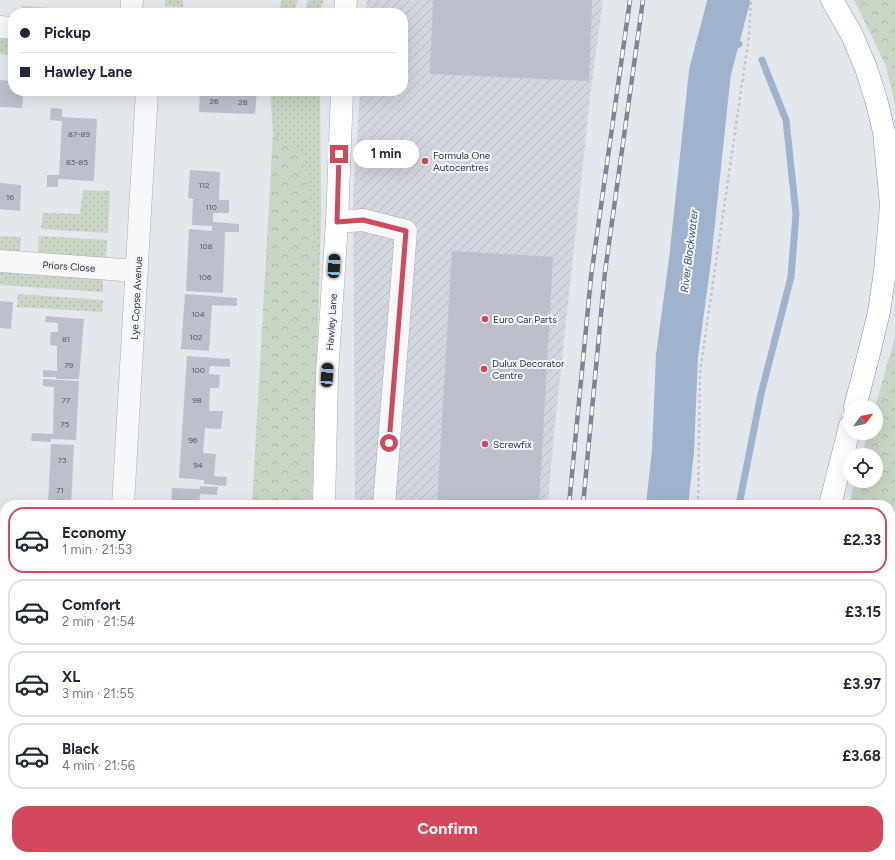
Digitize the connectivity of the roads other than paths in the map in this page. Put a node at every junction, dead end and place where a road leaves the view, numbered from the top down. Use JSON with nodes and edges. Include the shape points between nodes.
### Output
{"nodes":[{"id":1,"x":832,"y":0,"type":"edge"},
{"id":2,"x":147,"y":96,"type":"edge"},
{"id":3,"x":342,"y":96,"type":"edge"},
{"id":4,"x":337,"y":222,"type":"junction"},
{"id":5,"x":0,"y":261,"type":"edge"},
{"id":6,"x":137,"y":271,"type":"junction"},
{"id":7,"x":857,"y":400,"type":"edge"},
{"id":8,"x":846,"y":440,"type":"edge"},
{"id":9,"x":123,"y":500,"type":"edge"},
{"id":10,"x":324,"y":500,"type":"edge"},
{"id":11,"x":384,"y":500,"type":"edge"},
{"id":12,"x":831,"y":500,"type":"edge"}],
"edges":[{"from":1,"to":7,"type":"main road","via":[[852,35],[876,100],[884,132],[891,204],[885,271],[878,312]]},
{"from":2,"to":6,"type":"street","name":"Lye Copse Avenue"},
{"from":3,"to":4,"type":"main road","name":"Hawley Lane"},
{"from":4,"to":10,"type":"main road","name":"Hawley Lane","via":[[327,375]]},
{"from":4,"to":11,"type":"street","via":[[363,220],[406,231]]},
{"from":5,"to":6,"type":"street","name":"Priors Close"},
{"from":6,"to":9,"type":"street","name":"Lye Copse Avenue"},
{"from":8,"to":12,"type":"main road"}]}
